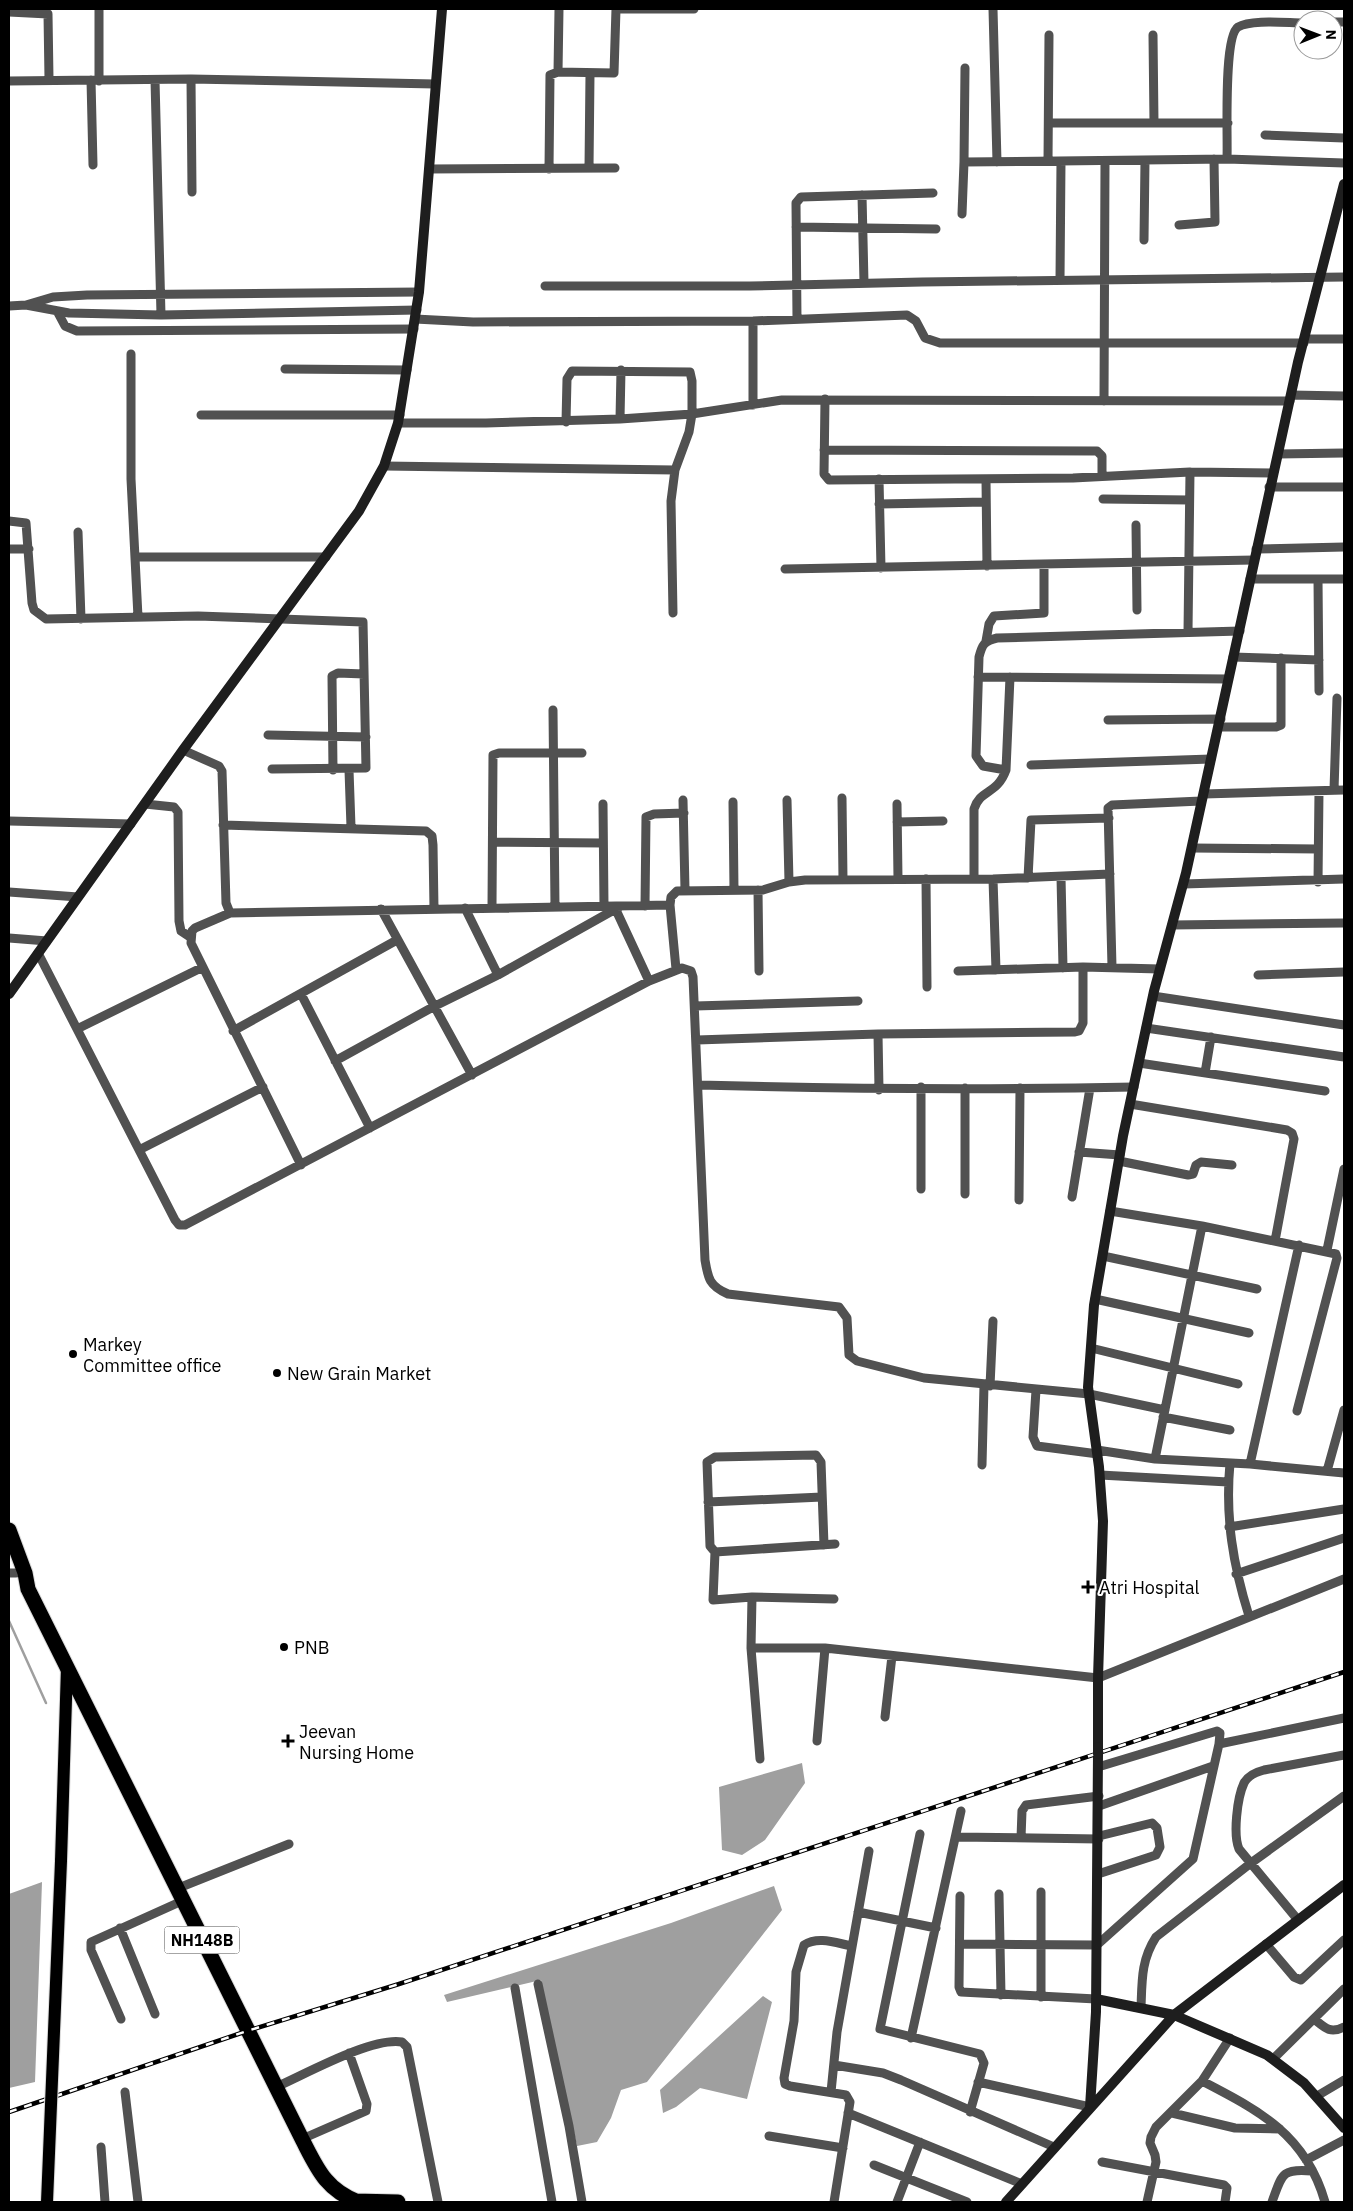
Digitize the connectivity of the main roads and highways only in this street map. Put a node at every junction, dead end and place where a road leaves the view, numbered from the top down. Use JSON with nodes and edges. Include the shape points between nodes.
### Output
{"nodes":[{"id":1,"x":9,"y":1530,"type":"edge"},
{"id":2,"x":9,"y":1555,"type":"edge"},
{"id":3,"x":12,"y":1573,"type":"edge"},
{"id":4,"x":28,"y":1589,"type":"junction"},
{"id":5,"x":67,"y":1667,"type":"junction"},
{"id":6,"x":47,"y":2202,"type":"edge"},
{"id":7,"x":350,"y":2202,"type":"edge"},
{"id":8,"x":398,"y":2202,"type":"edge"}],
"edges":[{"from":1,"to":4,"type":"highway","number":"NH148B"},
{"from":2,"to":3,"type":"highway","number":"NH148B"},
{"from":3,"to":4,"type":"highway","number":"NH148B"},
{"from":4,"to":5,"type":"highway","number":"NH148B"},
{"from":5,"to":6,"type":"main road","bridge":true},
{"from":5,"to":7,"type":"highway","number":"NH148B","via":[[321,2176]]},
{"from":7,"to":8,"type":"highway","number":"NH148B"}]}
